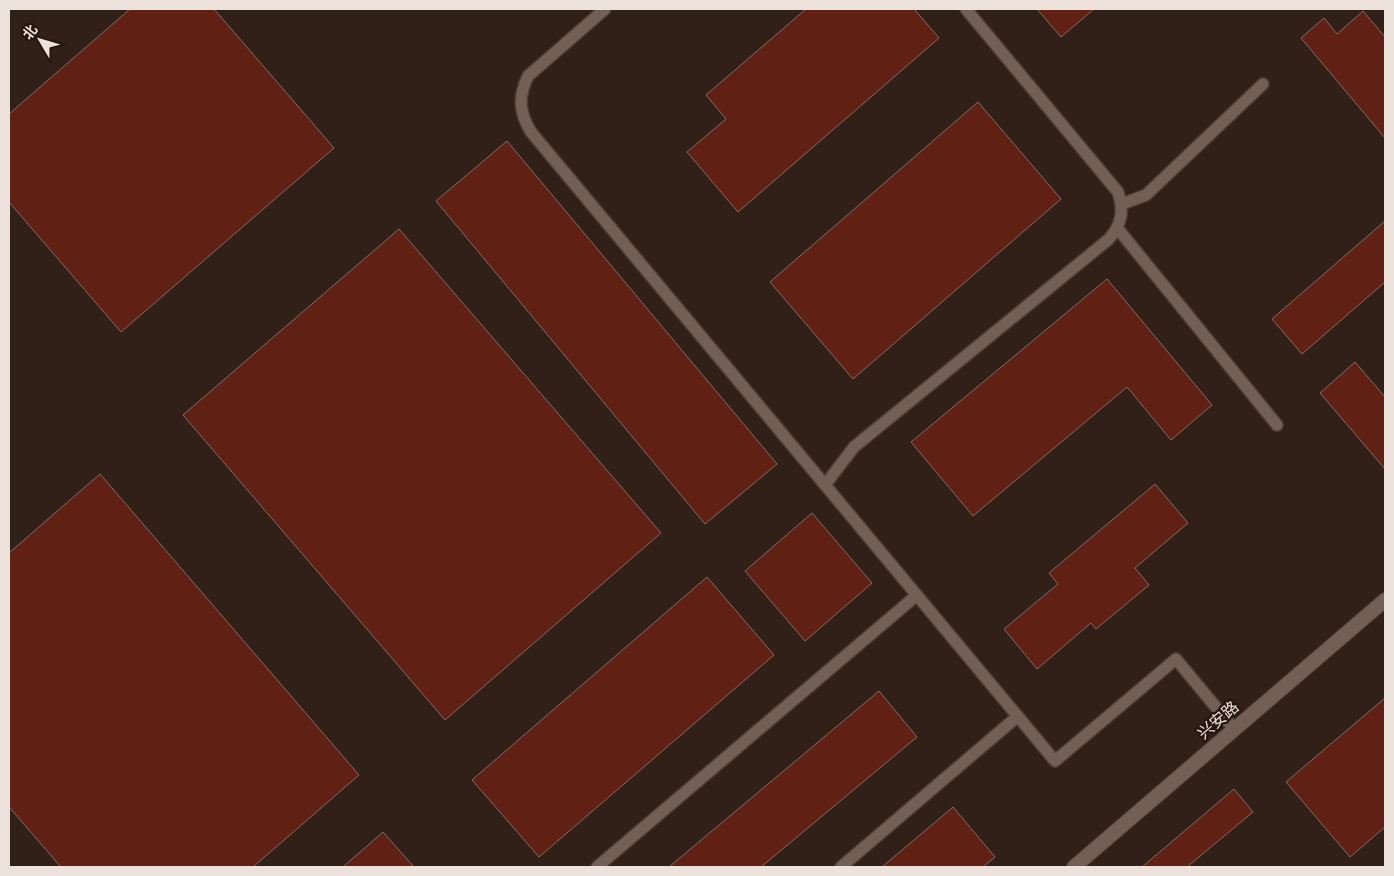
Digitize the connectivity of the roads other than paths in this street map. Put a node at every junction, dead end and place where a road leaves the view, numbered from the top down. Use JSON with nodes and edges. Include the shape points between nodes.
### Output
{"nodes":[{"id":1,"x":605,"y":9,"type":"edge"},
{"id":2,"x":966,"y":9,"type":"edge"},
{"id":3,"x":1263,"y":84,"type":"dead end"},
{"id":4,"x":1122,"y":204,"type":"junction"},
{"id":5,"x":1118,"y":229,"type":"junction"},
{"id":6,"x":1277,"y":425,"type":"dead end"},
{"id":7,"x":825,"y":485,"type":"junction"},
{"id":8,"x":917,"y":595,"type":"junction"},
{"id":9,"x":1385,"y":600,"type":"edge"},
{"id":10,"x":1018,"y":716,"type":"junction"},
{"id":11,"x":1234,"y":729,"type":"junction"},
{"id":12,"x":596,"y":867,"type":"edge"},
{"id":13,"x":841,"y":867,"type":"edge"},
{"id":14,"x":1074,"y":867,"type":"edge"}],
"edges":[{"from":1,"to":7,"type":"lane","via":[[528,76],[520,104],[523,119]]},
{"from":2,"to":4,"type":"lane","via":[[1118,192]]},
{"from":3,"to":4,"type":"lane","via":[[1146,195]]},
{"from":4,"to":5,"type":"lane"},
{"from":5,"to":6,"type":"lane"},
{"from":5,"to":7,"type":"lane","via":[[854,447]]},
{"from":7,"to":8,"type":"lane"},
{"from":8,"to":10,"type":"lane"},
{"from":8,"to":12,"type":"lane"},
{"from":9,"to":11,"type":"street","name":"兴安路"},
{"from":10,"to":11,"type":"lane","via":[[1055,761],[1176,659]]},
{"from":10,"to":13,"type":"lane"},
{"from":11,"to":14,"type":"street","name":"兴安路"}]}
